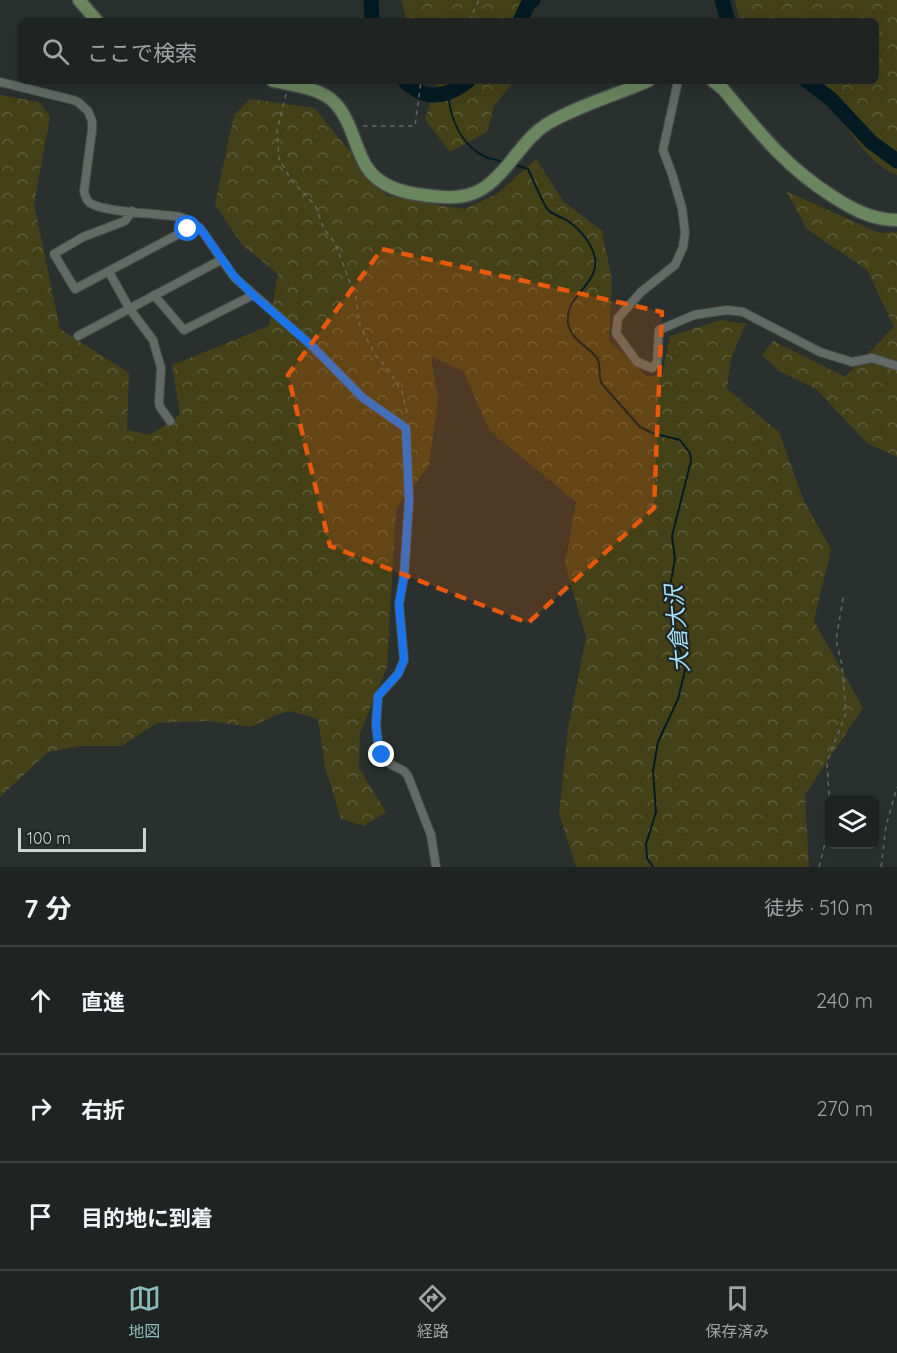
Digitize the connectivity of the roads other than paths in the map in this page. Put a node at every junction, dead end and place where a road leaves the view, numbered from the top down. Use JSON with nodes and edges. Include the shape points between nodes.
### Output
{"nodes":[{"id":1,"x":79,"y":0,"type":"edge"},
{"id":2,"x":94,"y":18,"type":"edge"},
{"id":3,"x":0,"y":82,"type":"edge"},
{"id":4,"x":288,"y":84,"type":"edge"},
{"id":5,"x":641,"y":84,"type":"edge"},
{"id":6,"x":677,"y":84,"type":"edge"},
{"id":7,"x":717,"y":84,"type":"edge"},
{"id":8,"x":132,"y":212,"type":"junction"},
{"id":9,"x":897,"y":220,"type":"edge"},
{"id":10,"x":194,"y":224,"type":"junction"},
{"id":11,"x":220,"y":260,"type":"junction"},
{"id":12,"x":108,"y":272,"type":"junction"},
{"id":13,"x":154,"y":295,"type":"junction"},
{"id":14,"x":253,"y":295,"type":"junction"},
{"id":15,"x":129,"y":308,"type":"junction"},
{"id":16,"x":78,"y":336,"type":"dead end"},
{"id":17,"x":897,"y":366,"type":"edge"},
{"id":18,"x":170,"y":421,"type":"dead end"},
{"id":19,"x":436,"y":867,"type":"edge"}],
"edges":[{"from":1,"to":2,"type":"main road"},
{"from":3,"to":8,"type":"street","via":[[73,100],[84,107],[92,121],[85,197],[96,205]]},
{"from":4,"to":5,"type":"main road","via":[[322,95],[338,106],[363,160],[378,178],[402,191],[441,197],[483,190],[546,125]]},
{"from":6,"to":17,"type":"street","via":[[663,150],[682,208],[683,247],[675,265],[641,292],[618,318],[616,333],[637,362],[652,368],[657,363],[659,330],[694,315],[727,310],[743,312],[820,352],[852,362],[872,358]]},
{"from":7,"to":9,"type":"main road","via":[[780,156],[808,181],[856,211]]},
{"from":8,"to":10,"type":"street","via":[[180,217]]},
{"from":8,"to":12,"type":"street","via":[[125,221],[83,237],[54,254],[75,289]]},
{"from":10,"to":11,"type":"street"},
{"from":10,"to":12,"type":"street"},
{"from":11,"to":13,"type":"street"},
{"from":11,"to":14,"type":"street"},
{"from":12,"to":15,"type":"street"},
{"from":13,"to":14,"type":"street","via":[[183,330]]},
{"from":13,"to":15,"type":"street"},
{"from":14,"to":19,"type":"street","via":[[312,346],[363,398],[406,428],[409,501],[399,604],[404,660],[398,674],[378,696],[376,725],[386,762],[408,776],[431,835]]},
{"from":15,"to":16,"type":"street"},
{"from":15,"to":18,"type":"street","via":[[153,340],[161,368],[160,407]]}]}
